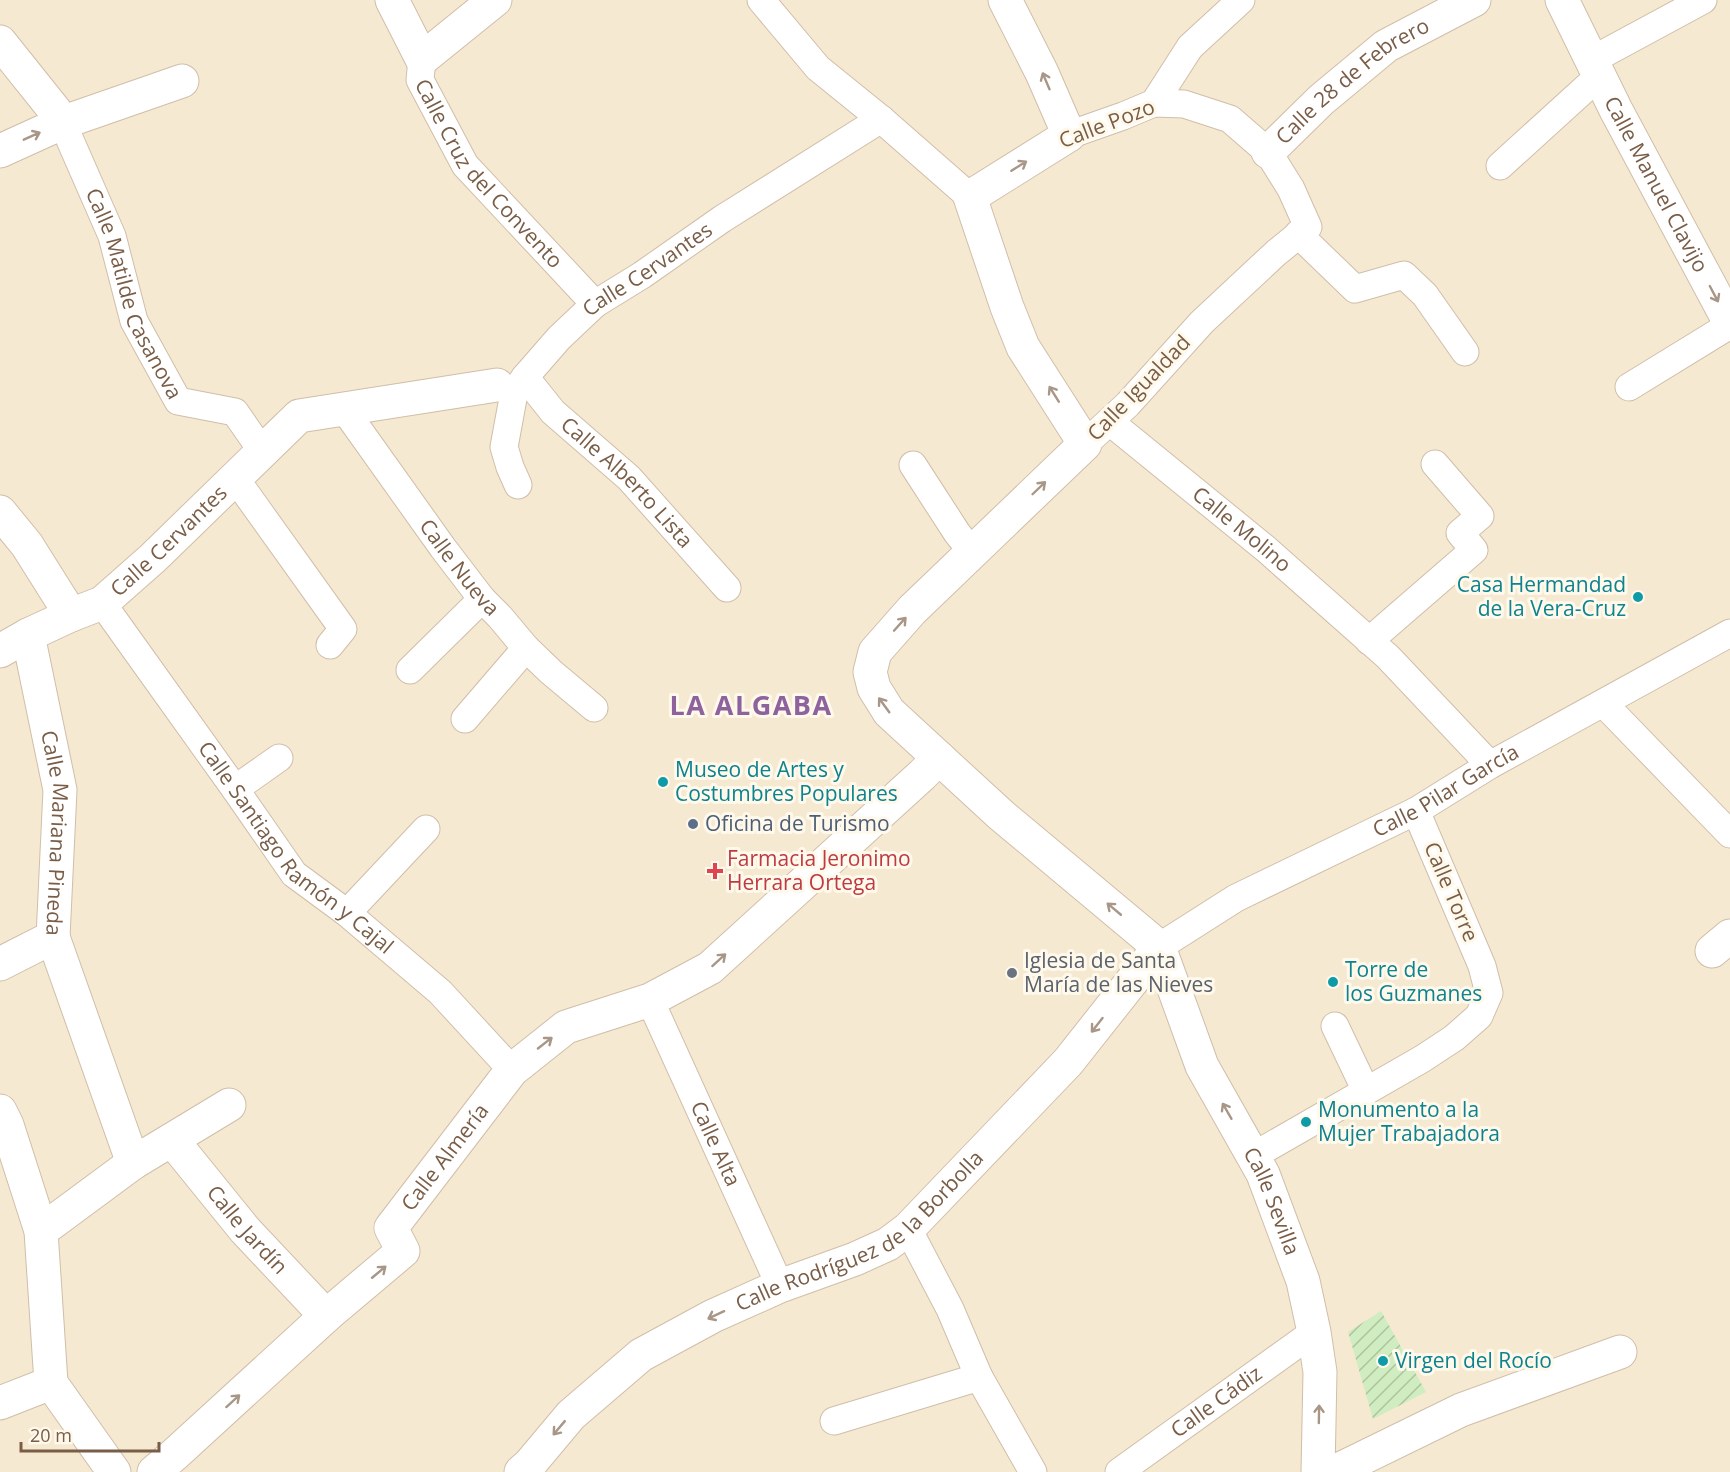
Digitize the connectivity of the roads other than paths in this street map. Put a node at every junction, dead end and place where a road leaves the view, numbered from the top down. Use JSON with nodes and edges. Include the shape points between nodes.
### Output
{"nodes":[{"id":1,"x":392,"y":0,"type":"edge"},
{"id":2,"x":495,"y":0,"type":"edge"},
{"id":3,"x":761,"y":0,"type":"edge"},
{"id":4,"x":1005,"y":0,"type":"edge"},
{"id":5,"x":1240,"y":0,"type":"edge"},
{"id":6,"x":1474,"y":0,"type":"edge"},
{"id":7,"x":1562,"y":0,"type":"edge"},
{"id":8,"x":1703,"y":0,"type":"edge"},
{"id":9,"x":1,"y":45,"type":"edge"},
{"id":10,"x":422,"y":59,"type":"junction"},
{"id":11,"x":1596,"y":68,"type":"junction"},
{"id":12,"x":182,"y":81,"type":"dead end"},
{"id":13,"x":1154,"y":103,"type":"junction"},
{"id":14,"x":881,"y":118,"type":"junction"},
{"id":15,"x":64,"y":122,"type":"junction"},
{"id":16,"x":1069,"y":135,"type":"junction"},
{"id":17,"x":0,"y":151,"type":"edge"},
{"id":18,"x":1268,"y":152,"type":"junction"},
{"id":19,"x":1500,"y":166,"type":"dead end"},
{"id":20,"x":970,"y":197,"type":"junction"},
{"id":21,"x":1303,"y":231,"type":"junction"},
{"id":22,"x":594,"y":304,"type":"junction"},
{"id":23,"x":1730,"y":324,"type":"edge"},
{"id":24,"x":1465,"y":352,"type":"dead end"},
{"id":25,"x":511,"y":381,"type":"junction"},
{"id":26,"x":1629,"y":387,"type":"dead end"},
{"id":27,"x":344,"y":409,"type":"junction"},
{"id":28,"x":1110,"y":422,"type":"junction"},
{"id":29,"x":1085,"y":444,"type":"junction"},
{"id":30,"x":262,"y":451,"type":"junction"},
{"id":31,"x":1435,"y":464,"type":"dead end"},
{"id":32,"x":913,"y":465,"type":"dead end"},
{"id":33,"x":235,"y":478,"type":"junction"},
{"id":34,"x":518,"y":485,"type":"dead end"},
{"id":35,"x":0,"y":512,"type":"edge"},
{"id":36,"x":972,"y":552,"type":"junction"},
{"id":37,"x":727,"y":588,"type":"dead end"},
{"id":38,"x":482,"y":599,"type":"junction"},
{"id":39,"x":102,"y":603,"type":"junction"},
{"id":40,"x":70,"y":615,"type":"junction"},
{"id":41,"x":1730,"y":633,"type":"edge"},
{"id":42,"x":28,"y":635,"type":"junction"},
{"id":43,"x":1369,"y":641,"type":"junction"},
{"id":44,"x":330,"y":645,"type":"dead end"},
{"id":45,"x":526,"y":648,"type":"junction"},
{"id":46,"x":0,"y":651,"type":"edge"},
{"id":47,"x":410,"y":670,"type":"dead end"},
{"id":48,"x":1604,"y":704,"type":"junction"},
{"id":49,"x":594,"y":708,"type":"dead end"},
{"id":50,"x":465,"y":719,"type":"dead end"},
{"id":51,"x":279,"y":758,"type":"dead end"},
{"id":52,"x":939,"y":758,"type":"junction"},
{"id":53,"x":1490,"y":765,"type":"junction"},
{"id":54,"x":235,"y":789,"type":"junction"},
{"id":55,"x":1416,"y":811,"type":"junction"},
{"id":56,"x":426,"y":829,"type":"dead end"},
{"id":57,"x":1730,"y":834,"type":"edge"},
{"id":58,"x":347,"y":913,"type":"junction"},
{"id":59,"x":53,"y":937,"type":"junction"},
{"id":60,"x":1159,"y":947,"type":"junction"},
{"id":61,"x":0,"y":964,"type":"edge"},
{"id":62,"x":650,"y":1000,"type":"junction"},
{"id":63,"x":1335,"y":1026,"type":"dead end"},
{"id":64,"x":512,"y":1070,"type":"junction"},
{"id":65,"x":1366,"y":1091,"type":"junction"},
{"id":66,"x":229,"y":1105,"type":"dead end"},
{"id":67,"x":0,"y":1111,"type":"edge"},
{"id":68,"x":172,"y":1140,"type":"junction"},
{"id":69,"x":1253,"y":1156,"type":"junction"},
{"id":70,"x":133,"y":1163,"type":"junction"},
{"id":71,"x":908,"y":1229,"type":"junction"},
{"id":72,"x":41,"y":1231,"type":"junction"},
{"id":73,"x":780,"y":1286,"type":"junction"},
{"id":74,"x":326,"y":1316,"type":"junction"},
{"id":75,"x":1314,"y":1332,"type":"junction"},
{"id":76,"x":1620,"y":1352,"type":"dead end"},
{"id":77,"x":979,"y":1377,"type":"junction"},
{"id":78,"x":51,"y":1383,"type":"junction"},
{"id":79,"x":0,"y":1403,"type":"edge"},
{"id":80,"x":834,"y":1421,"type":"dead end"},
{"id":81,"x":174,"y":1466,"type":"edge"},
{"id":82,"x":535,"y":1470,"type":"edge"},
{"id":83,"x":114,"y":1472,"type":"edge"},
{"id":84,"x":1033,"y":1472,"type":"edge"},
{"id":85,"x":1119,"y":1472,"type":"edge"},
{"id":86,"x":1318,"y":1472,"type":"edge"},
{"id":87,"x":1334,"y":1472,"type":"edge"}],
"edges":[{"from":1,"to":10,"type":"street","name":"Calle Cruz del Convento"},
{"from":2,"to":10,"type":"street"},
{"from":3,"to":14,"type":"street","via":[[818,68]]},
{"from":16,"to":4,"type":"street","one_way":true},
{"from":5,"to":13,"type":"street","via":[[1190,48]]},
{"from":6,"to":18,"type":"street","name":"Calle 28 de Febrero","via":[[1386,46],[1321,100]]},
{"from":7,"to":11,"type":"street","name":"Calle Manuel Clavijo"},
{"from":8,"to":11,"type":"street"},
{"from":9,"to":15,"type":"street","name":"Calle Matilde Casanova"},
{"from":10,"to":22,"type":"street","name":"Calle Cruz del Convento","via":[[420,80],[465,165]]},
{"from":11,"to":19,"type":"street","name":"Calle Manuel Clavijo"},
{"from":11,"to":23,"type":"street","name":"Calle Manuel Clavijo","one_way":true},
{"from":12,"to":15,"type":"street"},
{"from":13,"to":16,"type":"street","name":"Calle Pozo"},
{"from":13,"to":18,"type":"street","name":"Calle Pozo","via":[[1184,104],[1230,119]]},
{"from":14,"to":20,"type":"street"},
{"from":14,"to":22,"type":"street","name":"Calle Cervantes"},
{"from":17,"to":15,"type":"street","one_way":true},
{"from":15,"to":30,"type":"street","name":"Calle Matilde Casanova","via":[[112,236],[134,321],[178,401],[235,412]]},
{"from":20,"to":16,"type":"street","name":"Calle Pozo","one_way":true},
{"from":18,"to":21,"type":"street","name":"Calle Pozo","via":[[1291,189]]},
{"from":29,"to":20,"type":"street","one_way":true,"via":[[1023,347]]},
{"from":21,"to":24,"type":"street","via":[[1355,288],[1404,275],[1425,295]]},
{"from":21,"to":28,"type":"street","name":"Calle Igualdad","via":[[1202,322]]},
{"from":22,"to":25,"type":"street","name":"Calle Cervantes"},
{"from":23,"to":26,"type":"street","name":"Calle Manuel Clavijo"},
{"from":25,"to":27,"type":"street","name":"Calle Cervantes"},
{"from":25,"to":34,"type":"street","name":"Calle Cervantes","via":[[514,393],[504,447]]},
{"from":25,"to":37,"type":"street","name":"Calle Alberto Lista","via":[[629,478]]},
{"from":27,"to":30,"type":"street","name":"Calle Cervantes","via":[[299,416]]},
{"from":27,"to":38,"type":"street","name":"Calle Nueva"},
{"from":28,"to":29,"type":"street","name":"Calle Igualdad"},
{"from":28,"to":43,"type":"street","name":"Calle Molino","via":[[1266,549]]},
{"from":36,"to":29,"type":"street","name":"Calle Igualdad","one_way":true},
{"from":30,"to":33,"type":"street","name":"Calle Cervantes"},
{"from":31,"to":43,"type":"street","via":[[1480,516],[1460,533],[1474,550]]},
{"from":32,"to":36,"type":"street"},
{"from":33,"to":39,"type":"street","name":"Calle Cervantes"},
{"from":33,"to":44,"type":"street","name":"Calle Cervantes","via":[[343,629]]},
{"from":35,"to":40,"type":"street","via":[[27,545]]},
{"from":52,"to":36,"type":"street","name":"Calle Igualdad","one_way":true,"via":[[889,712],[874,688],[870,672],[875,652]]},
{"from":38,"to":45,"type":"street","name":"Calle Nueva"},
{"from":38,"to":47,"type":"street"},
{"from":39,"to":40,"type":"street"},
{"from":39,"to":54,"type":"street","name":"Calle Santiago Ramón y Cajal"},
{"from":40,"to":42,"type":"street"},
{"from":41,"to":48,"type":"street","name":"Calle Pilar García"},
{"from":42,"to":46,"type":"street"},
{"from":42,"to":59,"type":"street","name":"Calle Mariana Pineda","via":[[60,790]]},
{"from":43,"to":53,"type":"street","name":"Calle Molino"},
{"from":45,"to":49,"type":"street","name":"Calle Nueva"},
{"from":45,"to":50,"type":"street"},
{"from":48,"to":53,"type":"street","name":"Calle Pilar García"},
{"from":48,"to":57,"type":"street"},
{"from":51,"to":54,"type":"street"},
{"from":60,"to":52,"type":"street","one_way":true},
{"from":62,"to":52,"type":"street","name":"Calle Almería","one_way":true,"via":[[710,968]]},
{"from":53,"to":55,"type":"street","name":"Calle Pilar García"},
{"from":54,"to":58,"type":"street","name":"Calle Santiago Ramón y Cajal","via":[[294,874]]},
{"from":55,"to":60,"type":"street","name":"Calle Pilar García","via":[[1236,898]]},
{"from":55,"to":65,"type":"street","name":"Calle Torre","via":[[1482,966],[1489,993],[1479,1016],[1454,1038]]},
{"from":56,"to":58,"type":"street"},
{"from":58,"to":64,"type":"street","name":"Calle Santiago Ramón y Cajal","via":[[440,992]]},
{"from":59,"to":61,"type":"street"},
{"from":59,"to":70,"type":"street","name":"Calle Mariana Pineda"},
{"from":69,"to":60,"type":"street","name":"Calle Sevilla","one_way":true,"via":[[1202,1066]]},
{"from":60,"to":71,"type":"street","name":"Calle Rodríguez de la Borbolla","one_way":true,"via":[[1068,1062]]},
{"from":64,"to":62,"type":"street","name":"Calle Almería","one_way":true,"via":[[566,1027]]},
{"from":62,"to":73,"type":"street","name":"Calle Alta"},
{"from":63,"to":65,"type":"street"},
{"from":74,"to":64,"type":"street","name":"Calle Almería","one_way":true,"via":[[403,1251],[391,1228]]},
{"from":65,"to":69,"type":"street","name":"Calle Torre"},
{"from":66,"to":68,"type":"street"},
{"from":67,"to":72,"type":"street"},
{"from":68,"to":70,"type":"street"},
{"from":68,"to":74,"type":"street","name":"Calle Jardín","via":[[245,1230]]},
{"from":69,"to":75,"type":"street","name":"Calle Sevilla","via":[[1303,1281]]},
{"from":70,"to":72,"type":"street"},
{"from":71,"to":73,"type":"street","name":"Calle Rodríguez de la Borbolla","via":[[880,1248]]},
{"from":71,"to":77,"type":"street"},
{"from":72,"to":78,"type":"street"},
{"from":73,"to":82,"type":"street","name":"Calle Rodríguez de la Borbolla","one_way":true,"via":[[641,1355],[570,1415]]},
{"from":81,"to":74,"type":"street","name":"Calle Almería","one_way":true},
{"from":75,"to":85,"type":"street","name":"Calle Cádiz"},
{"from":86,"to":75,"type":"street","name":"Calle Sevilla","one_way":true,"via":[[1320,1372]]},
{"from":76,"to":87,"type":"street","via":[[1461,1410]]},
{"from":77,"to":80,"type":"street"},
{"from":77,"to":84,"type":"street"},
{"from":78,"to":79,"type":"street"},
{"from":78,"to":83,"type":"street"}]}
